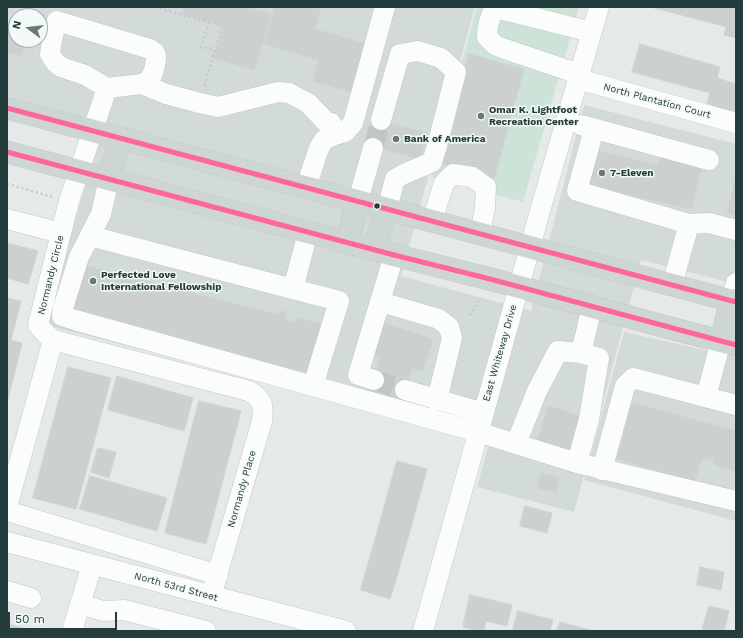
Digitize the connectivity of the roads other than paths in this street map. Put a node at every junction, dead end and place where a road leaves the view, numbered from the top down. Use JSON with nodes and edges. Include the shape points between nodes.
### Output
{"nodes":[{"id":1,"x":385,"y":7,"type":"edge"},
{"id":2,"x":599,"y":7,"type":"edge"},
{"id":3,"x":57,"y":12,"type":"edge"},
{"id":4,"x":591,"y":32,"type":"junction"},
{"id":5,"x":578,"y":76,"type":"junction"},
{"id":6,"x":142,"y":84,"type":"junction"},
{"id":7,"x":107,"y":88,"type":"junction"},
{"id":8,"x":7,"y":108,"type":"edge"},
{"id":9,"x":381,"y":120,"type":"tunnel mouth"},
{"id":10,"x":566,"y":121,"type":"junction"},
{"id":11,"x":736,"y":123,"type":"edge"},
{"id":12,"x":594,"y":129,"type":"junction"},
{"id":13,"x":92,"y":131,"type":"junction"},
{"id":14,"x":336,"y":135,"type":"junction"},
{"id":15,"x":120,"y":138,"type":"junction"},
{"id":16,"x":373,"y":148,"type":"tunnel mouth"},
{"id":17,"x":7,"y":152,"type":"edge"},
{"id":18,"x":709,"y":160,"type":"dead end"},
{"id":19,"x":80,"y":171,"type":"junction"},
{"id":20,"x":109,"y":179,"type":"junction"},
{"id":21,"x":306,"y":188,"type":"junction"},
{"id":22,"x":358,"y":201,"type":"junction"},
{"id":23,"x":387,"y":209,"type":"junction"},
{"id":24,"x":7,"y":218,"type":"edge"},
{"id":25,"x":432,"y":221,"type":"junction"},
{"id":26,"x":689,"y":224,"type":"junction"},
{"id":27,"x":736,"y":230,"type":"edge"},
{"id":28,"x":308,"y":232,"type":"junction"},
{"id":29,"x":61,"y":233,"type":"junction"},
{"id":30,"x":480,"y":234,"type":"junction"},
{"id":31,"x":90,"y":236,"type":"junction"},
{"id":32,"x":347,"y":242,"type":"junction"},
{"id":33,"x":530,"y":247,"type":"junction"},
{"id":34,"x":384,"y":252,"type":"junction"},
{"id":35,"x":672,"y":285,"type":"junction"},
{"id":36,"x":519,"y":287,"type":"junction"},
{"id":37,"x":293,"y":288,"type":"junction"},
{"id":38,"x":734,"y":295,"type":"edge"},
{"id":39,"x":381,"y":302,"type":"junction"},
{"id":40,"x":592,"y":307,"type":"junction"},
{"id":41,"x":53,"y":340,"type":"junction"},
{"id":42,"x":728,"y":343,"type":"edge"},
{"id":43,"x":581,"y":353,"type":"junction"},
{"id":44,"x":313,"y":386,"type":"junction"},
{"id":45,"x":405,"y":390,"type":"tunnel mouth"},
{"id":46,"x":352,"y":397,"type":"junction"},
{"id":47,"x":706,"y":397,"type":"junction"},
{"id":48,"x":437,"y":400,"type":"junction"},
{"id":49,"x":736,"y":405,"type":"edge"},
{"id":50,"x":484,"y":413,"type":"junction"},
{"id":51,"x":478,"y":432,"type":"junction"},
{"id":52,"x":516,"y":444,"type":"junction"},
{"id":53,"x":577,"y":463,"type":"junction"},
{"id":54,"x":602,"y":470,"type":"junction"},
{"id":55,"x":736,"y":501,"type":"edge"},
{"id":56,"x":7,"y":507,"type":"edge"},
{"id":57,"x":7,"y":511,"type":"edge"},
{"id":58,"x":7,"y":542,"type":"edge"},
{"id":59,"x":92,"y":565,"type":"junction"},
{"id":60,"x":218,"y":576,"type":"junction"},
{"id":61,"x":7,"y":591,"type":"edge"},
{"id":62,"x":211,"y":596,"type":"junction"},
{"id":63,"x":31,"y":598,"type":"dead end"},
{"id":64,"x":80,"y":604,"type":"junction"},
{"id":65,"x":72,"y":631,"type":"edge"},
{"id":66,"x":206,"y":631,"type":"edge"},
{"id":67,"x":346,"y":631,"type":"edge"},
{"id":68,"x":423,"y":631,"type":"edge"}],
"edges":[{"from":1,"to":14,"type":"street","via":[[353,123],[345,132]]},
{"from":2,"to":4,"type":"street","name":"East Whiteway Drive"},
{"from":3,"to":6,"type":"street","via":[[155,52],[157,56],[152,76]]},
{"from":3,"to":7,"type":"street","via":[[50,54],[54,62]]},
{"from":4,"to":5,"type":"street","name":"East Whiteway Drive"},
{"from":4,"to":5,"type":"street","name":"North Plantation Court","via":[[495,8],[487,25],[487,38],[495,44]]},
{"from":5,"to":10,"type":"street","name":"East Whiteway Drive"},
{"from":5,"to":11,"type":"street","name":"North Plantation Court"},
{"from":6,"to":7,"type":"street"},
{"from":6,"to":14,"type":"street","via":[[166,94],[218,107],[278,92],[289,93],[308,103],[326,122],[331,123]]},
{"from":7,"to":13,"type":"street","name":"Normandy Circle"},
{"from":8,"to":13,"type":"main road"},
{"from":9,"to":23,"type":"street","via":[[400,54],[418,51],[441,58],[456,72],[432,162],[395,179]]},
{"from":10,"to":12,"type":"street"},
{"from":10,"to":33,"type":"street","name":"East Whiteway Drive"},
{"from":12,"to":18,"type":"street"},
{"from":12,"to":26,"type":"street","via":[[577,191]]},
{"from":13,"to":15,"type":"main road"},
{"from":13,"to":19,"type":"street","name":"Normandy Circle"},
{"from":14,"to":21,"type":"street","via":[[324,140],[319,148]]},
{"from":15,"to":20,"type":"main road"},
{"from":15,"to":21,"type":"main road"},
{"from":16,"to":22,"type":"street"},
{"from":17,"to":19,"type":"main road"},
{"from":19,"to":20,"type":"main road"},
{"from":19,"to":29,"type":"street","name":"Normandy Circle"},
{"from":20,"to":28,"type":"main road"},
{"from":20,"to":31,"type":"street","via":[[102,214]]},
{"from":21,"to":22,"type":"main road"},
{"from":22,"to":23,"type":"main road"},
{"from":22,"to":32,"type":"main road"},
{"from":23,"to":25,"type":"main road"},
{"from":23,"to":34,"type":"main road"},
{"from":24,"to":29,"type":"street"},
{"from":25,"to":30,"type":"main road"},
{"from":25,"to":30,"type":"street","via":[[444,183],[453,174],[472,177],[486,187]]},
{"from":26,"to":27,"type":"street","via":[[709,223]]},
{"from":26,"to":35,"type":"street"},
{"from":28,"to":32,"type":"main road"},
{"from":28,"to":37,"type":"street"},
{"from":29,"to":41,"type":"street","name":"Normandy Circle","via":[[38,325]]},
{"from":30,"to":33,"type":"main road"},
{"from":31,"to":37,"type":"street"},
{"from":31,"to":44,"type":"street","via":[[79,257],[62,316]]},
{"from":32,"to":34,"type":"main road"},
{"from":33,"to":35,"type":"main road"},
{"from":33,"to":36,"type":"street","name":"East Whiteway Drive"},
{"from":34,"to":36,"type":"main road"},
{"from":34,"to":39,"type":"street"},
{"from":35,"to":38,"type":"main road"},
{"from":36,"to":40,"type":"main road"},
{"from":36,"to":50,"type":"street","name":"East Whiteway Drive"},
{"from":37,"to":44,"type":"street","via":[[339,301]]},
{"from":38,"to":42,"type":"main road"},
{"from":39,"to":46,"type":"street","via":[[366,378]]},
{"from":39,"to":48,"type":"street","via":[[439,319],[449,327],[452,338]]},
{"from":40,"to":42,"type":"main road"},
{"from":40,"to":43,"type":"street"},
{"from":41,"to":56,"type":"street"},
{"from":41,"to":60,"type":"street","name":"Normandy Place","via":[[249,391],[262,403],[262,421]]},
{"from":42,"to":47,"type":"street"},
{"from":43,"to":52,"type":"street","via":[[558,351],[537,391]]},
{"from":43,"to":53,"type":"street","via":[[599,358],[589,419]]},
{"from":44,"to":46,"type":"street"},
{"from":45,"to":48,"type":"street"},
{"from":46,"to":51,"type":"street"},
{"from":47,"to":49,"type":"street"},
{"from":47,"to":54,"type":"street","via":[[633,378],[625,386]]},
{"from":48,"to":50,"type":"street"},
{"from":50,"to":51,"type":"street","name":"East Whiteway Drive"},
{"from":51,"to":52,"type":"street"},
{"from":51,"to":68,"type":"street","name":"East Whiteway Drive"},
{"from":52,"to":53,"type":"street"},
{"from":53,"to":54,"type":"street"},
{"from":54,"to":55,"type":"street"},
{"from":57,"to":60,"type":"street"},
{"from":58,"to":59,"type":"street","name":"North 53rd Street"},
{"from":59,"to":62,"type":"street","name":"North 53rd Street"},
{"from":59,"to":64,"type":"street"},
{"from":60,"to":62,"type":"street","name":"Normandy Place"},
{"from":61,"to":63,"type":"street"},
{"from":62,"to":67,"type":"street","name":"North 53rd Street"},
{"from":64,"to":65,"type":"street"},
{"from":64,"to":66,"type":"street","via":[[103,610],[124,610]]}]}
